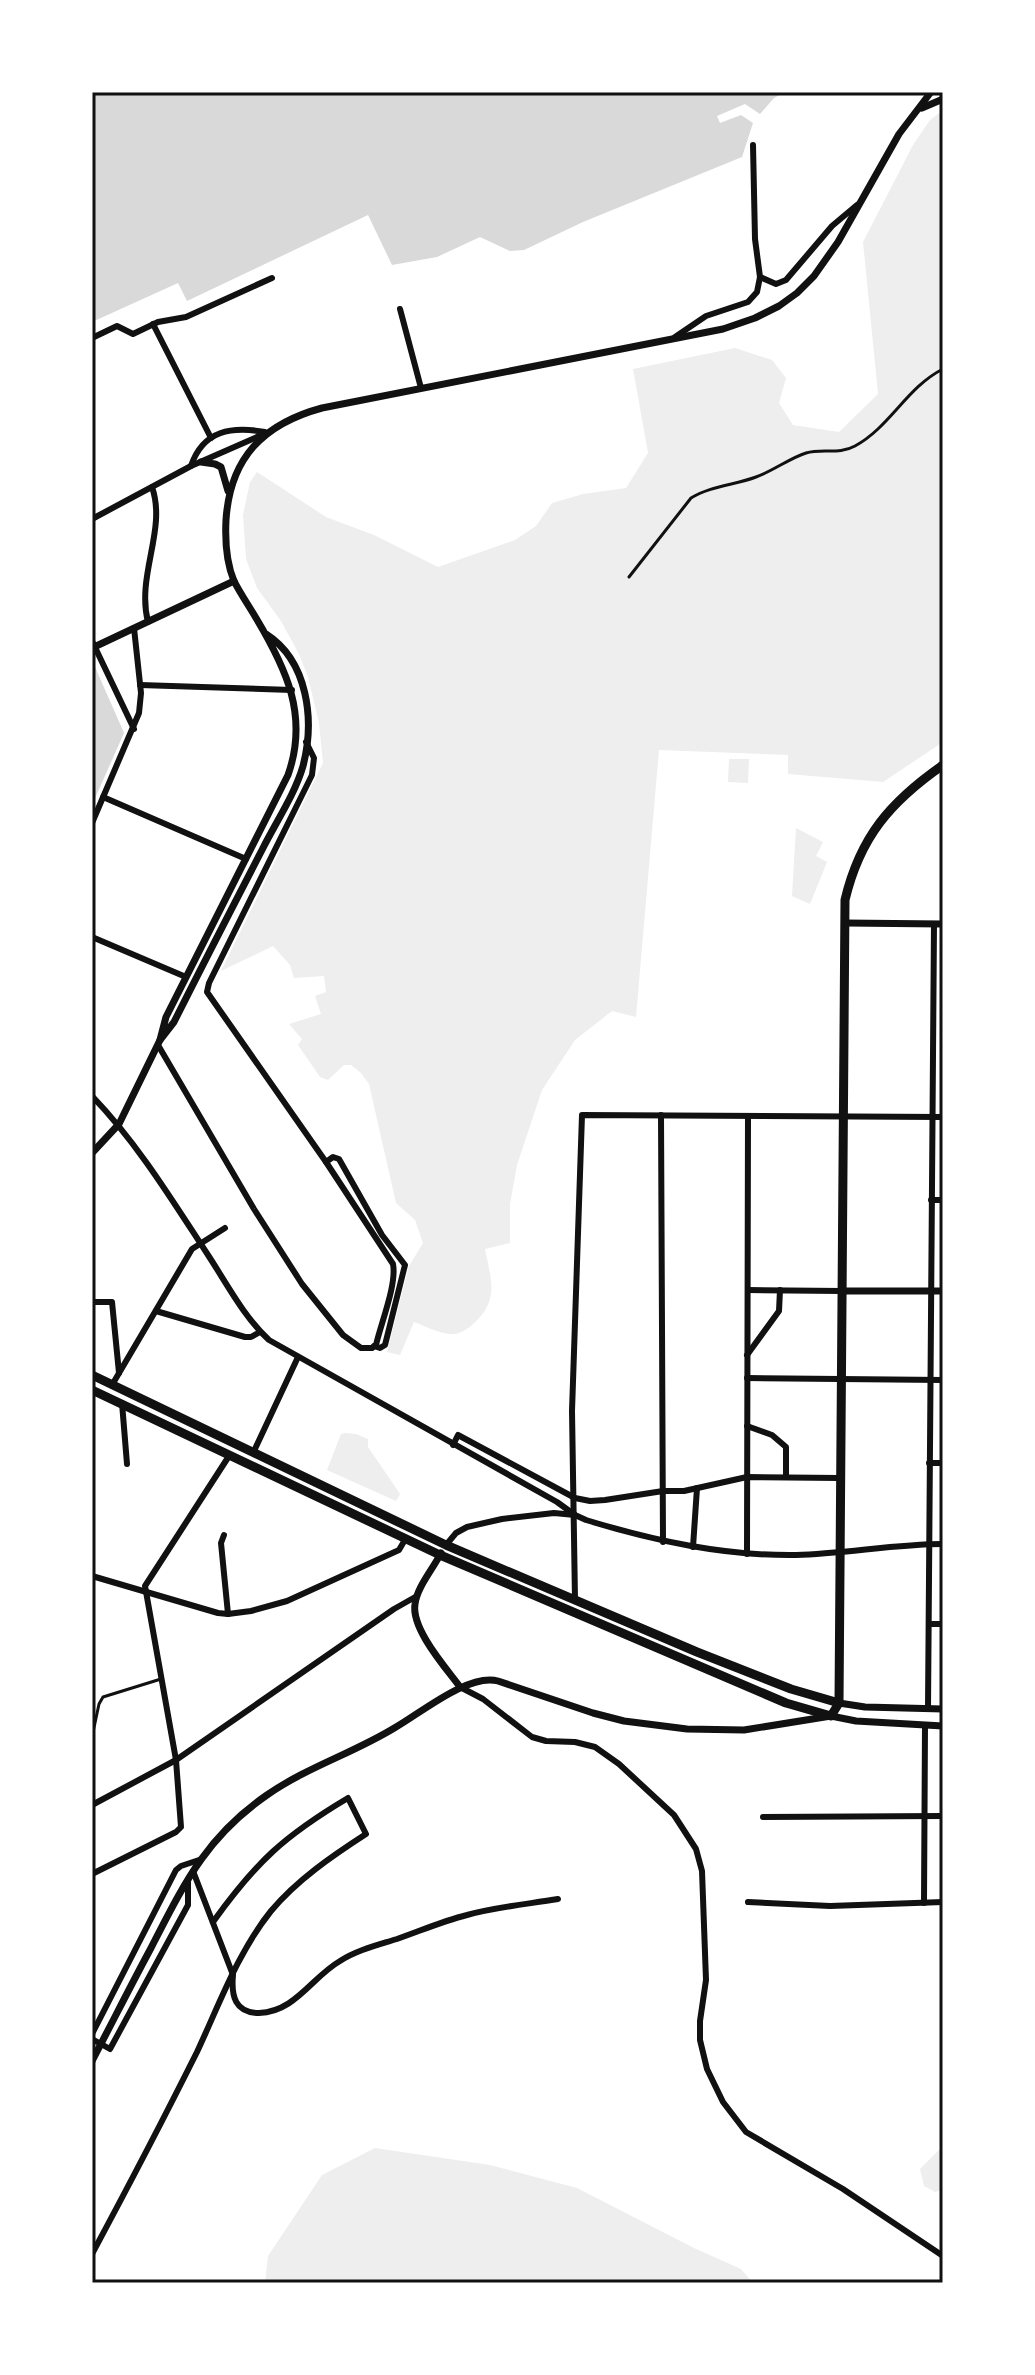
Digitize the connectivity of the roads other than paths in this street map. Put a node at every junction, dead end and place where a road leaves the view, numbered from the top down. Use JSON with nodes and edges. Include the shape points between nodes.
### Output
{"nodes":[{"id":1,"x":931,"y":92,"type":"edge"},
{"id":2,"x":943,"y":99,"type":"edge"},
{"id":3,"x":920,"y":109,"type":"junction"},
{"id":4,"x":753,"y":145,"type":"dead end"},
{"id":5,"x":861,"y":202,"type":"junction"},
{"id":6,"x":760,"y":277,"type":"junction"},
{"id":7,"x":272,"y":278,"type":"dead end"},
{"id":8,"x":400,"y":309,"type":"dead end"},
{"id":9,"x":153,"y":324,"type":"junction"},
{"id":10,"x":92,"y":338,"type":"edge"},
{"id":11,"x":672,"y":339,"type":"junction"},
{"id":12,"x":943,"y":369,"type":"edge"},
{"id":13,"x":421,"y":388,"type":"junction"},
{"id":14,"x":268,"y":432,"type":"junction"},
{"id":15,"x":211,"y":438,"type":"junction"},
{"id":16,"x":201,"y":462,"type":"junction"},
{"id":17,"x":191,"y":466,"type":"junction"},
{"id":18,"x":152,"y":487,"type":"junction"},
{"id":19,"x":229,"y":495,"type":"junction"},
{"id":20,"x":92,"y":519,"type":"edge"},
{"id":21,"x":629,"y":577,"type":"dead end"},
{"id":22,"x":234,"y":581,"type":"junction"},
{"id":23,"x":148,"y":622,"type":"junction"},
{"id":24,"x":134,"y":628,"type":"junction"},
{"id":25,"x":266,"y":634,"type":"junction"},
{"id":26,"x":93,"y":646,"type":"edge"},
{"id":27,"x":140,"y":685,"type":"junction"},
{"id":28,"x":292,"y":690,"type":"junction"},
{"id":29,"x":134,"y":729,"type":"junction"},
{"id":30,"x":306,"y":742,"type":"junction"},
{"id":31,"x":943,"y":765,"type":"edge"},
{"id":32,"x":103,"y":797,"type":"junction"},
{"id":33,"x":92,"y":823,"type":"edge"},
{"id":34,"x":246,"y":859,"type":"junction"},
{"id":35,"x":845,"y":923,"type":"junction"},
{"id":36,"x":938,"y":924,"type":"edge"},
{"id":37,"x":92,"y":937,"type":"edge"},
{"id":38,"x":186,"y":977,"type":"junction"},
{"id":39,"x":932,"y":1038,"type":"junction"},
{"id":40,"x":943,"y":1038,"type":"edge"},
{"id":41,"x":159,"y":1043,"type":"junction"},
{"id":42,"x":92,"y":1096,"type":"edge"},
{"id":43,"x":661,"y":1115,"type":"junction"},
{"id":44,"x":748,"y":1116,"type":"junction"},
{"id":45,"x":844,"y":1117,"type":"junction"},
{"id":46,"x":931,"y":1117,"type":"junction"},
{"id":47,"x":943,"y":1117,"type":"edge"},
{"id":48,"x":119,"y":1124,"type":"junction"},
{"id":49,"x":92,"y":1153,"type":"edge"},
{"id":50,"x":326,"y":1162,"type":"junction"},
{"id":51,"x":931,"y":1200,"type":"junction"},
{"id":52,"x":943,"y":1200,"type":"edge"},
{"id":53,"x":225,"y":1228,"type":"dead end"},
{"id":54,"x":201,"y":1244,"type":"junction"},
{"id":55,"x":748,"y":1290,"type":"junction"},
{"id":56,"x":780,"y":1290,"type":"junction"},
{"id":57,"x":842,"y":1291,"type":"junction"},
{"id":58,"x":930,"y":1291,"type":"junction"},
{"id":59,"x":943,"y":1291,"type":"edge"},
{"id":60,"x":92,"y":1302,"type":"edge"},
{"id":61,"x":156,"y":1311,"type":"junction"},
{"id":62,"x":260,"y":1332,"type":"junction"},
{"id":63,"x":375,"y":1346,"type":"junction"},
{"id":64,"x":747,"y":1355,"type":"junction"},
{"id":65,"x":298,"y":1357,"type":"junction"},
{"id":66,"x":119,"y":1373,"type":"junction"},
{"id":67,"x":92,"y":1375,"type":"edge"},
{"id":68,"x":747,"y":1378,"type":"junction"},
{"id":69,"x":841,"y":1379,"type":"junction"},
{"id":70,"x":930,"y":1380,"type":"junction"},
{"id":71,"x":943,"y":1380,"type":"edge"},
{"id":72,"x":112,"y":1385,"type":"junction"},
{"id":73,"x":92,"y":1390,"type":"edge"},
{"id":74,"x":122,"y":1403,"type":"junction"},
{"id":75,"x":747,"y":1426,"type":"junction"},
{"id":76,"x":453,"y":1445,"type":"junction"},
{"id":77,"x":254,"y":1451,"type":"junction"},
{"id":78,"x":229,"y":1456,"type":"junction"},
{"id":79,"x":929,"y":1463,"type":"junction"},
{"id":80,"x":943,"y":1463,"type":"edge"},
{"id":81,"x":127,"y":1464,"type":"dead end"},
{"id":82,"x":747,"y":1477,"type":"junction"},
{"id":83,"x":786,"y":1477,"type":"junction"},
{"id":84,"x":839,"y":1478,"type":"junction"},
{"id":85,"x":697,"y":1488,"type":"junction"},
{"id":86,"x":663,"y":1491,"type":"junction"},
{"id":87,"x":575,"y":1498,"type":"junction"},
{"id":88,"x":575,"y":1515,"type":"junction"},
{"id":89,"x":224,"y":1535,"type":"dead end"},
{"id":90,"x":406,"y":1538,"type":"junction"},
{"id":91,"x":663,"y":1542,"type":"junction"},
{"id":92,"x":929,"y":1544,"type":"junction"},
{"id":93,"x":943,"y":1544,"type":"edge"},
{"id":94,"x":446,"y":1545,"type":"junction"},
{"id":95,"x":693,"y":1547,"type":"junction"},
{"id":96,"x":840,"y":1551,"type":"junction"},
{"id":97,"x":747,"y":1554,"type":"junction"},
{"id":98,"x":440,"y":1555,"type":"junction"},
{"id":99,"x":92,"y":1576,"type":"edge"},
{"id":100,"x":145,"y":1591,"type":"junction"},
{"id":101,"x":417,"y":1596,"type":"junction"},
{"id":102,"x":575,"y":1600,"type":"junction"},
{"id":103,"x":228,"y":1614,"type":"junction"},
{"id":104,"x":929,"y":1624,"type":"junction"},
{"id":105,"x":943,"y":1624,"type":"edge"},
{"id":106,"x":161,"y":1679,"type":"junction"},
{"id":107,"x":460,"y":1687,"type":"junction"},
{"id":108,"x":839,"y":1703,"type":"junction"},
{"id":109,"x":928,"y":1709,"type":"junction"},
{"id":110,"x":943,"y":1709,"type":"edge"},
{"id":111,"x":831,"y":1716,"type":"junction"},
{"id":112,"x":925,"y":1726,"type":"junction"},
{"id":113,"x":943,"y":1726,"type":"edge"},
{"id":114,"x":92,"y":1737,"type":"edge"},
{"id":115,"x":176,"y":1760,"type":"junction"},
{"id":116,"x":92,"y":1805,"type":"edge"},
{"id":117,"x":924,"y":1816,"type":"junction"},
{"id":118,"x":943,"y":1816,"type":"edge"},
{"id":119,"x":763,"y":1817,"type":"dead end"},
{"id":120,"x":199,"y":1860,"type":"junction"},
{"id":121,"x":190,"y":1873,"type":"junction"},
{"id":122,"x":92,"y":1874,"type":"edge"},
{"id":123,"x":558,"y":1899,"type":"dead end"},
{"id":124,"x":748,"y":1902,"type":"dead end"},
{"id":125,"x":943,"y":1902,"type":"edge"},
{"id":126,"x":924,"y":1903,"type":"junction"},
{"id":127,"x":213,"y":1922,"type":"junction"},
{"id":128,"x":233,"y":1975,"type":"junction"},
{"id":129,"x":92,"y":2036,"type":"edge"},
{"id":130,"x":92,"y":2061,"type":"edge"},
{"id":131,"x":92,"y":2254,"type":"edge"},
{"id":132,"x":943,"y":2256,"type":"edge"}],
"edges":[{"from":1,"to":3,"type":"street"},
{"from":2,"to":3,"type":"street"},
{"from":3,"to":5,"type":"street","via":[[899,134]]},
{"from":4,"to":6,"type":"street"},
{"from":5,"to":6,"type":"street","via":[[832,226],[786,280],[776,284]]},
{"from":5,"to":11,"type":"street","via":[[820,268],[788,300],[739,324]]},
{"from":6,"to":11,"type":"street","via":[[751,300],[706,316]]},
{"from":7,"to":9,"type":"street","via":[[186,317]]},
{"from":8,"to":13,"type":"street"},
{"from":9,"to":10,"type":"street","via":[[133,334],[117,326]]},
{"from":9,"to":15,"type":"street"},
{"from":11,"to":13,"type":"street"},
{"from":12,"to":21,"type":"lane","via":[[916,387],[853,447],[806,453],[772,471],[691,498]]},
{"from":13,"to":14,"type":"street","via":[[314,410]]},
{"from":14,"to":15,"type":"street","via":[[235,429]]},
{"from":14,"to":16,"type":"street"},
{"from":14,"to":19,"type":"street","via":[[239,464]]},
{"from":15,"to":17,"type":"street"},
{"from":16,"to":17,"type":"street"},
{"from":16,"to":19,"type":"street","via":[[221,467]]},
{"from":17,"to":18,"type":"street"},
{"from":18,"to":20,"type":"street"},
{"from":18,"to":23,"type":"street","via":[[157,511],[144,591]]},
{"from":19,"to":22,"type":"street","via":[[226,537]]},
{"from":22,"to":23,"type":"street"},
{"from":22,"to":25,"type":"street"},
{"from":23,"to":24,"type":"street"},
{"from":24,"to":26,"type":"street"},
{"from":24,"to":27,"type":"street"},
{"from":25,"to":28,"type":"street"},
{"from":25,"to":30,"type":"street","via":[[287,654],[299,676],[307,702]]},
{"from":26,"to":29,"type":"street"},
{"from":27,"to":28,"type":"street"},
{"from":27,"to":29,"type":"street"},
{"from":28,"to":34,"type":"street","via":[[296,718],[291,765]]},
{"from":29,"to":32,"type":"street"},
{"from":30,"to":41,"type":"street","via":[[298,778]]},
{"from":30,"to":50,"type":"street","via":[[314,758],[312,775],[207,990]]},
{"from":31,"to":35,"type":"main road","via":[[915,786],[870,835],[850,879]]},
{"from":32,"to":33,"type":"street"},
{"from":32,"to":34,"type":"street"},
{"from":34,"to":38,"type":"street"},
{"from":35,"to":36,"type":"street"},
{"from":35,"to":45,"type":"main road"},
{"from":36,"to":39,"type":"street"},
{"from":37,"to":38,"type":"street"},
{"from":38,"to":41,"type":"street"},
{"from":39,"to":40,"type":"street"},
{"from":39,"to":46,"type":"street"},
{"from":41,"to":48,"type":"street"},
{"from":41,"to":63,"type":"street","via":[[302,1284],[348,1339],[367,1349]]},
{"from":42,"to":48,"type":"street"},
{"from":43,"to":44,"type":"street"},
{"from":43,"to":86,"type":"street"},
{"from":43,"to":87,"type":"street","via":[[582,1115],[572,1401]]},
{"from":44,"to":45,"type":"street"},
{"from":44,"to":55,"type":"street"},
{"from":45,"to":46,"type":"street"},
{"from":45,"to":57,"type":"main road"},
{"from":46,"to":47,"type":"street"},
{"from":46,"to":51,"type":"street"},
{"from":48,"to":49,"type":"street"},
{"from":48,"to":54,"type":"street"},
{"from":50,"to":63,"type":"street","via":[[394,1267]]},
{"from":50,"to":63,"type":"street","via":[[339,1159],[405,1265],[385,1345]]},
{"from":51,"to":52,"type":"street"},
{"from":51,"to":58,"type":"street"},
{"from":53,"to":54,"type":"street"},
{"from":54,"to":61,"type":"street","via":[[192,1249]]},
{"from":54,"to":62,"type":"street"},
{"from":55,"to":56,"type":"street"},
{"from":55,"to":64,"type":"street"},
{"from":56,"to":57,"type":"street"},
{"from":56,"to":64,"type":"street","via":[[779,1311]]},
{"from":57,"to":58,"type":"street"},
{"from":57,"to":69,"type":"main road"},
{"from":58,"to":59,"type":"street"},
{"from":58,"to":70,"type":"street"},
{"from":60,"to":66,"type":"street","via":[[112,1302]]},
{"from":61,"to":62,"type":"street","via":[[245,1337]]},
{"from":61,"to":66,"type":"street"},
{"from":62,"to":65,"type":"street"},
{"from":64,"to":68,"type":"street"},
{"from":65,"to":76,"type":"street"},
{"from":65,"to":77,"type":"street"},
{"from":66,"to":72,"type":"street"},
{"from":67,"to":72,"type":"main road"},
{"from":68,"to":69,"type":"street"},
{"from":68,"to":75,"type":"street"},
{"from":69,"to":70,"type":"street"},
{"from":69,"to":84,"type":"main road"},
{"from":70,"to":71,"type":"street"},
{"from":70,"to":79,"type":"street"},
{"from":72,"to":77,"type":"main road"},
{"from":73,"to":74,"type":"main road"},
{"from":74,"to":78,"type":"main road"},
{"from":74,"to":81,"type":"street"},
{"from":75,"to":82,"type":"street"},
{"from":75,"to":83,"type":"street","via":[[786,1447]]},
{"from":76,"to":87,"type":"street","via":[[458,1435]]},
{"from":76,"to":88,"type":"street"},
{"from":77,"to":94,"type":"main road"},
{"from":78,"to":90,"type":"main road"},
{"from":78,"to":100,"type":"street"},
{"from":79,"to":80,"type":"street"},
{"from":79,"to":92,"type":"street"},
{"from":82,"to":83,"type":"street"},
{"from":82,"to":85,"type":"street"},
{"from":82,"to":97,"type":"street"},
{"from":83,"to":84,"type":"street"},
{"from":84,"to":96,"type":"main road"},
{"from":85,"to":86,"type":"street"},
{"from":85,"to":95,"type":"street"},
{"from":86,"to":87,"type":"street","via":[[597,1501]]},
{"from":86,"to":91,"type":"street"},
{"from":87,"to":88,"type":"street"},
{"from":88,"to":91,"type":"street"},
{"from":88,"to":94,"type":"street","via":[[479,1523],[459,1531]]},
{"from":88,"to":102,"type":"street"},
{"from":89,"to":103,"type":"street"},
{"from":90,"to":98,"type":"main road"},
{"from":90,"to":103,"type":"street","via":[[399,1550],[306,1593]]},
{"from":91,"to":95,"type":"street"},
{"from":92,"to":93,"type":"street"},
{"from":92,"to":96,"type":"street"},
{"from":92,"to":104,"type":"street"},
{"from":94,"to":98,"type":"street"},
{"from":94,"to":102,"type":"main road"},
{"from":95,"to":97,"type":"street"},
{"from":96,"to":97,"type":"street"},
{"from":96,"to":108,"type":"main road"},
{"from":98,"to":101,"type":"street"},
{"from":98,"to":111,"type":"main road","via":[[786,1703]]},
{"from":99,"to":100,"type":"street"},
{"from":100,"to":103,"type":"street"},
{"from":100,"to":106,"type":"street"},
{"from":101,"to":107,"type":"street","via":[[420,1627]]},
{"from":101,"to":115,"type":"street"},
{"from":102,"to":108,"type":"main road","via":[[791,1689]]},
{"from":104,"to":105,"type":"street"},
{"from":104,"to":109,"type":"street"},
{"from":106,"to":114,"type":"lane","via":[[103,1697]]},
{"from":106,"to":115,"type":"street"},
{"from":107,"to":111,"type":"street","via":[[492,1679],[624,1721],[687,1729],[744,1730]]},
{"from":107,"to":120,"type":"street","via":[[386,1734],[297,1775],[242,1814]]},
{"from":107,"to":132,"type":"street","via":[[532,1737],[595,1747],[674,1815],[692,1840],[702,1871],[706,1980],[700,2040],[723,2102],[746,2132]]},
{"from":108,"to":109,"type":"street"},
{"from":108,"to":111,"type":"main road"},
{"from":109,"to":110,"type":"street"},
{"from":111,"to":112,"type":"street"},
{"from":112,"to":113,"type":"street"},
{"from":112,"to":117,"type":"street"},
{"from":115,"to":116,"type":"street"},
{"from":115,"to":122,"type":"street","via":[[179,1830]]},
{"from":117,"to":118,"type":"street"},
{"from":117,"to":119,"type":"street"},
{"from":117,"to":126,"type":"street"},
{"from":120,"to":121,"type":"street"},
{"from":120,"to":129,"type":"street","via":[[176,1870]]},
{"from":121,"to":127,"type":"street"},
{"from":121,"to":129,"type":"street","via":[[188,1905],[110,2049]]},
{"from":121,"to":130,"type":"street"},
{"from":123,"to":128,"type":"street","via":[[467,1914],[359,1952],[324,1972],[289,2004],[270,2011],[238,2007]]},
{"from":124,"to":126,"type":"street"},
{"from":125,"to":126,"type":"street"},
{"from":127,"to":128,"type":"street"},
{"from":127,"to":128,"type":"street","via":[[263,1859],[309,1821],[348,1798],[366,1834],[279,1903]]},
{"from":128,"to":131,"type":"street"}]}
